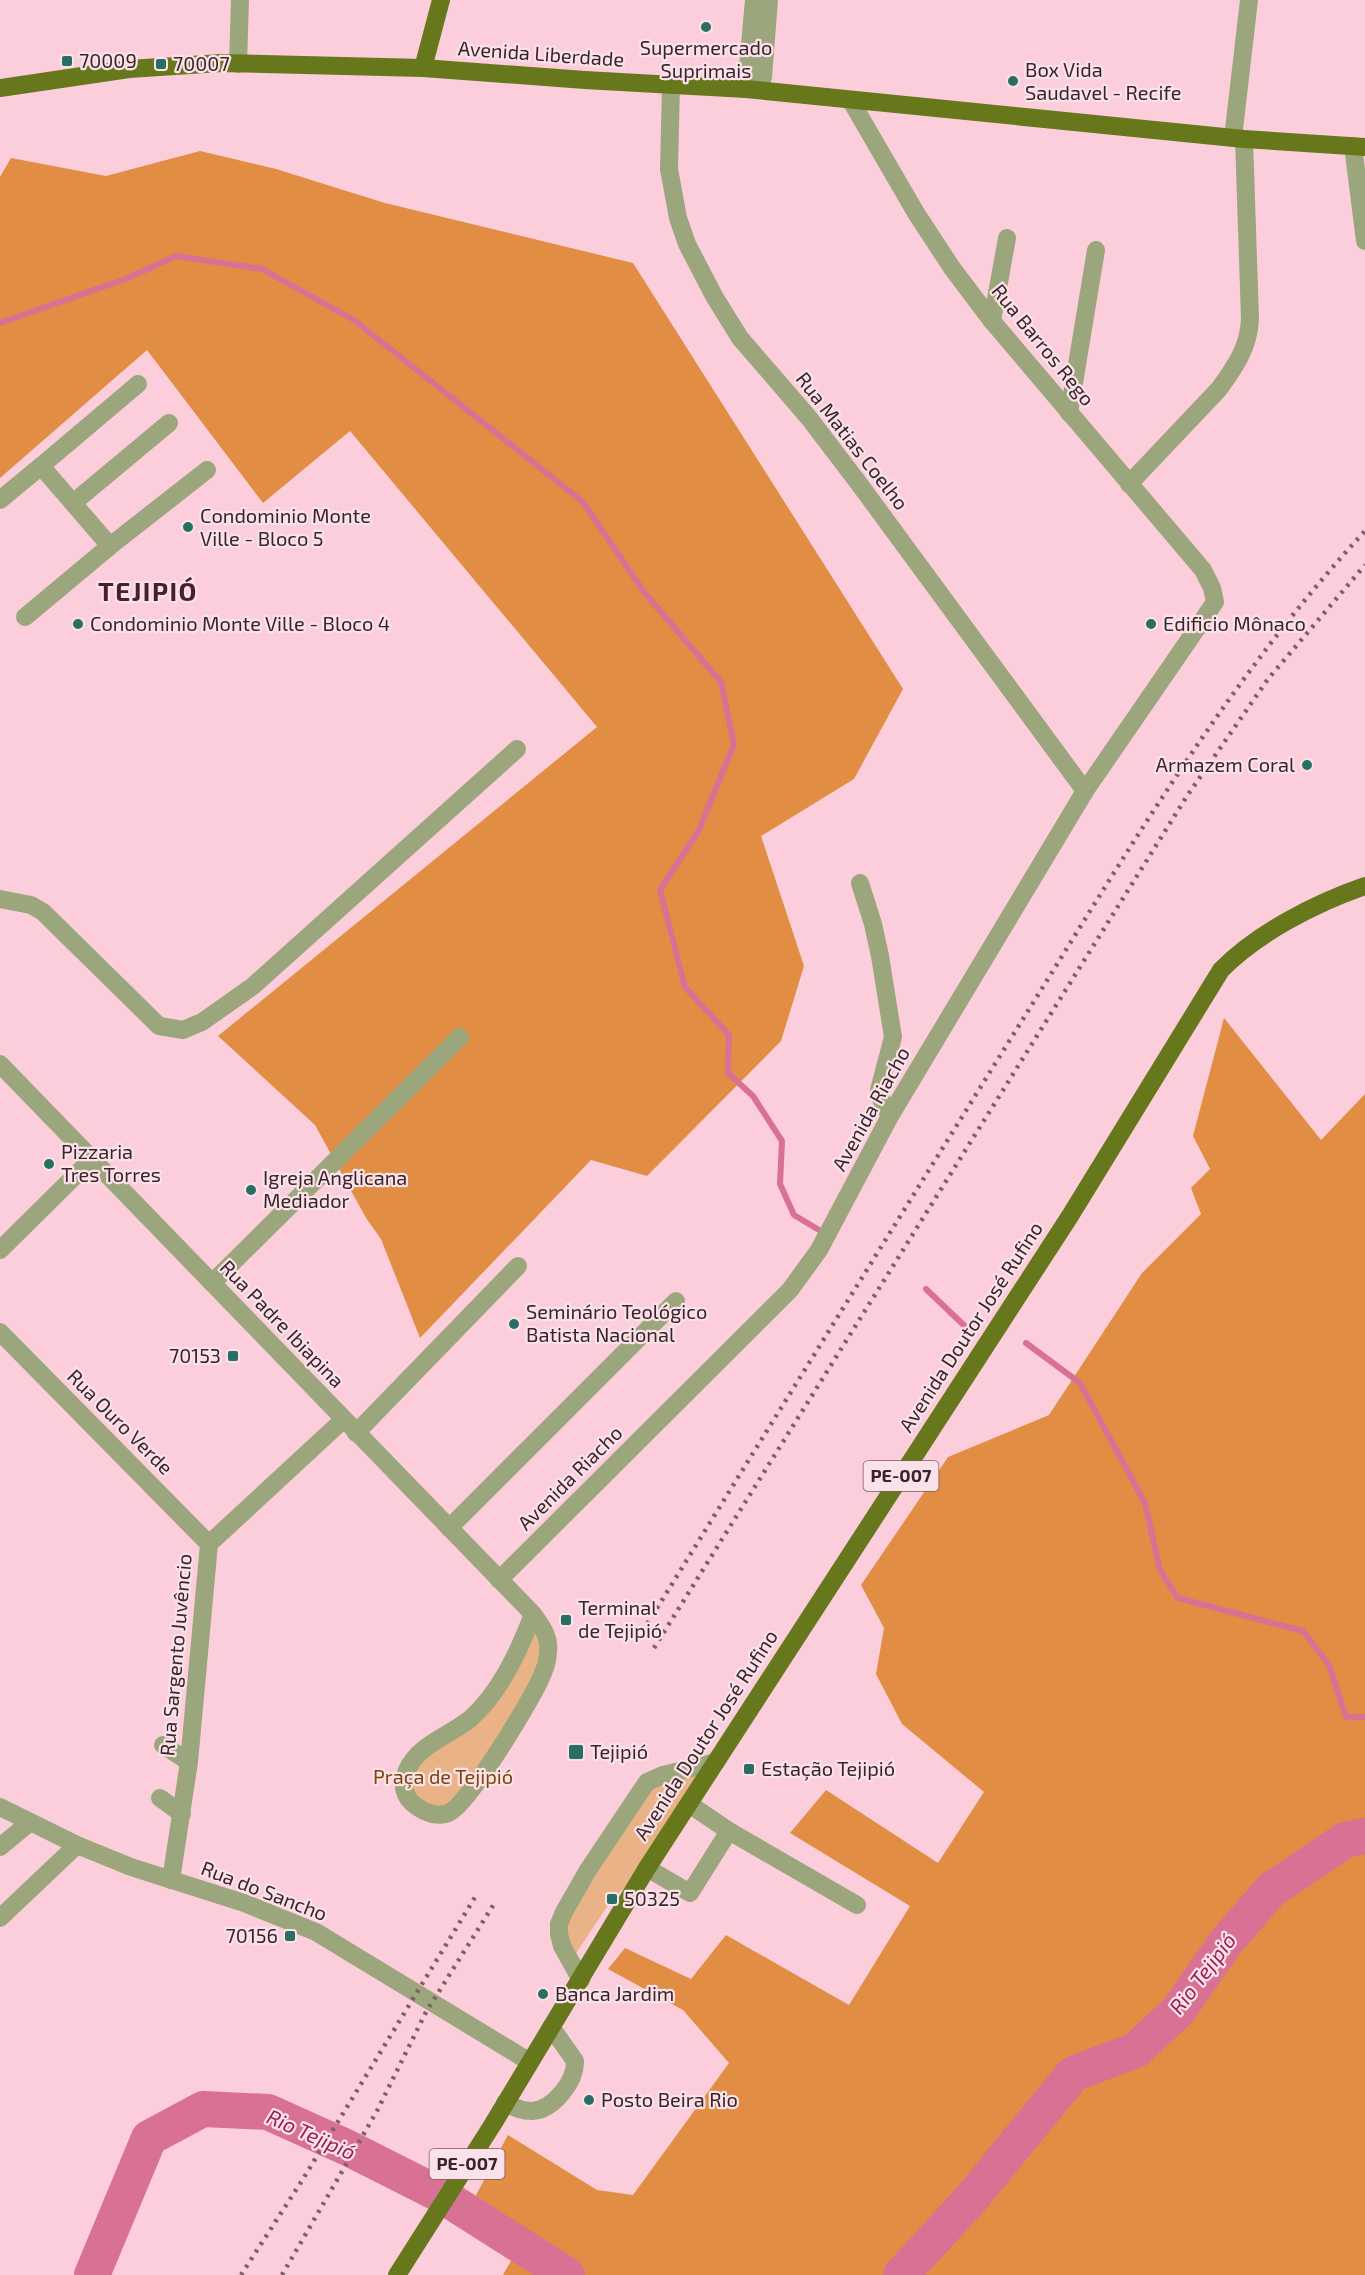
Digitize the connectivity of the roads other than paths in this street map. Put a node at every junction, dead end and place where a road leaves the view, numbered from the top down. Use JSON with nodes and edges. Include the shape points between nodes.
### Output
{"nodes":[{"id":1,"x":240,"y":0,"type":"edge"},
{"id":2,"x":441,"y":0,"type":"edge"},
{"id":3,"x":754,"y":0,"type":"edge"},
{"id":4,"x":769,"y":0,"type":"edge"},
{"id":5,"x":1249,"y":0,"type":"edge"},
{"id":6,"x":238,"y":64,"type":"junction"},
{"id":7,"x":423,"y":68,"type":"junction"},
{"id":8,"x":671,"y":86,"type":"junction"},
{"id":9,"x":0,"y":88,"type":"edge"},
{"id":10,"x":752,"y":90,"type":"junction"},
{"id":11,"x":851,"y":101,"type":"junction"},
{"id":12,"x":1239,"y":139,"type":"junction"},
{"id":13,"x":1359,"y":147,"type":"edge"},
{"id":14,"x":1007,"y":238,"type":"dead end"},
{"id":15,"x":1365,"y":241,"type":"edge"},
{"id":16,"x":1096,"y":250,"type":"dead end"},
{"id":17,"x":992,"y":321,"type":"junction"},
{"id":18,"x":138,"y":384,"type":"dead end"},
{"id":19,"x":1069,"y":413,"type":"junction"},
{"id":20,"x":169,"y":423,"type":"dead end"},
{"id":21,"x":41,"y":466,"type":"junction"},
{"id":22,"x":207,"y":470,"type":"dead end"},
{"id":23,"x":1129,"y":484,"type":"junction"},
{"id":24,"x":0,"y":500,"type":"edge"},
{"id":25,"x":73,"y":503,"type":"junction"},
{"id":26,"x":110,"y":546,"type":"junction"},
{"id":27,"x":1214,"y":604,"type":"joint"},
{"id":28,"x":25,"y":617,"type":"dead end"},
{"id":29,"x":517,"y":749,"type":"dead end"},
{"id":30,"x":1085,"y":791,"type":"junction"},
{"id":31,"x":860,"y":883,"type":"dead end"},
{"id":32,"x":1365,"y":886,"type":"edge"},
{"id":33,"x":0,"y":899,"type":"edge"},
{"id":34,"x":460,"y":1037,"type":"dead end"},
{"id":35,"x":0,"y":1064,"type":"edge"},
{"id":36,"x":890,"y":1116,"type":"junction"},
{"id":37,"x":92,"y":1159,"type":"junction"},
{"id":38,"x":0,"y":1250,"type":"edge"},
{"id":39,"x":518,"y":1266,"type":"dead end"},
{"id":40,"x":212,"y":1283,"type":"junction"},
{"id":41,"x":676,"y":1301,"type":"dead end"},
{"id":42,"x":0,"y":1332,"type":"edge"},
{"id":43,"x":350,"y":1426,"type":"junction"},
{"id":44,"x":449,"y":1528,"type":"junction"},
{"id":45,"x":209,"y":1544,"type":"junction"},
{"id":46,"x":499,"y":1580,"type":"junction"},
{"id":47,"x":533,"y":1614,"type":"junction"},
{"id":48,"x":163,"y":1745,"type":"dead end"},
{"id":49,"x":189,"y":1762,"type":"junction"},
{"id":50,"x":716,"y":1762,"type":"junction"},
{"id":51,"x":160,"y":1798,"type":"dead end"},
{"id":52,"x":689,"y":1804,"type":"junction"},
{"id":53,"x":0,"y":1807,"type":"edge"},
{"id":54,"x":182,"y":1814,"type":"junction"},
{"id":55,"x":29,"y":1822,"type":"junction"},
{"id":56,"x":729,"y":1831,"type":"junction"},
{"id":57,"x":77,"y":1845,"type":"junction"},
{"id":58,"x":0,"y":1847,"type":"edge"},
{"id":59,"x":647,"y":1868,"type":"junction"},
{"id":60,"x":171,"y":1880,"type":"junction"},
{"id":61,"x":857,"y":1905,"type":"dead end"},
{"id":62,"x":0,"y":1918,"type":"edge"},
{"id":63,"x":580,"y":1980,"type":"junction"},
{"id":64,"x":551,"y":2027,"type":"junction"},
{"id":65,"x":530,"y":2062,"type":"junction"},
{"id":66,"x":506,"y":2103,"type":"junction"},
{"id":67,"x":397,"y":2275,"type":"edge"}],
"edges":[{"from":1,"to":6,"type":"street"},
{"from":2,"to":7,"type":"main road"},
{"from":3,"to":10,"type":"street"},
{"from":4,"to":10,"type":"street","via":[[763,77]]},
{"from":5,"to":12,"type":"street"},
{"from":6,"to":7,"type":"main road","name":"Avenida Liberdade"},
{"from":6,"to":9,"type":"main road","name":"Avenida Liberdade","via":[[129,69]]},
{"from":7,"to":8,"type":"main road","name":"Avenida Liberdade"},
{"from":8,"to":10,"type":"main road","name":"Avenida Liberdade"},
{"from":8,"to":30,"type":"street","name":"Rua Matias Coelho","via":[[669,170],[678,218],[714,296],[740,338],[817,428]]},
{"from":10,"to":11,"type":"main road","name":"Avenida Liberdade"},
{"from":11,"to":12,"type":"main road","name":"Avenida Liberdade"},
{"from":11,"to":17,"type":"street","name":"Rua Barros Rego","via":[[915,213]]},
{"from":12,"to":13,"type":"main road","name":"Avenida Liberdade"},
{"from":12,"to":23,"type":"street","via":[[1249,338],[1219,389]]},
{"from":13,"to":15,"type":"street"},
{"from":14,"to":17,"type":"street"},
{"from":16,"to":19,"type":"street"},
{"from":17,"to":19,"type":"street","name":"Rua Barros Rego"},
{"from":18,"to":21,"type":"street"},
{"from":19,"to":23,"type":"street","name":"Rua Barros Rego"},
{"from":20,"to":25,"type":"street"},
{"from":21,"to":24,"type":"street"},
{"from":21,"to":25,"type":"street"},
{"from":22,"to":26,"type":"street"},
{"from":23,"to":27,"type":"street","name":"Rua Barros Rego","via":[[1203,570],[1215,593]]},
{"from":25,"to":26,"type":"street"},
{"from":26,"to":28,"type":"street"},
{"from":27,"to":30,"type":"street","name":"Avenida Riacho"},
{"from":29,"to":33,"type":"street","via":[[253,986],[202,1022],[183,1030],[159,1026],[43,912],[31,905]]},
{"from":30,"to":36,"type":"street","name":"Avenida Riacho"},
{"from":31,"to":36,"type":"street","via":[[873,924],[891,1019],[893,1037],[879,1090]]},
{"from":32,"to":50,"type":"main road","name":"Avenida Doutor José Rufino","number":"PE-007","via":[[1300,915],[1240,951],[1221,970],[1070,1216]]},
{"from":34,"to":40,"type":"street"},
{"from":35,"to":37,"type":"street","name":"Rua Padre Ibiapina"},
{"from":36,"to":46,"type":"street","name":"Avenida Riacho","via":[[819,1250],[790,1290]]},
{"from":37,"to":38,"type":"street"},
{"from":37,"to":40,"type":"street","name":"Rua Padre Ibiapina"},
{"from":39,"to":43,"type":"street","name":"Rua Sargento Juvêncio"},
{"from":40,"to":43,"type":"street","name":"Rua Padre Ibiapina"},
{"from":41,"to":44,"type":"street"},
{"from":42,"to":45,"type":"street","name":"Rua Ouro Verde"},
{"from":43,"to":44,"type":"street","name":"Rua Padre Ibiapina"},
{"from":43,"to":45,"type":"street","name":"Rua Sargento Juvêncio"},
{"from":44,"to":46,"type":"street","name":"Rua Padre Ibiapina"},
{"from":45,"to":49,"type":"street","name":"Rua Sargento Juvêncio"},
{"from":46,"to":47,"type":"street","name":"Rua Padre Ibiapina"},
{"from":47,"to":47,"type":"street","name":"Rua Padre Ibiapina","via":[[522,1644],[491,1694],[471,1718],[430,1744],[407,1769],[405,1795],[414,1806],[438,1815],[449,1813],[467,1798],[502,1744],[547,1661],[547,1636]]},
{"from":48,"to":49,"type":"street"},
{"from":49,"to":54,"type":"street","name":"Rua Sargento Juvêncio"},
{"from":50,"to":52,"type":"main road","name":"Avenida Doutor José Rufino","number":"PE-007"},
{"from":50,"to":63,"type":"street","via":[[663,1774],[647,1782],[588,1870],[564,1912],[559,1934]]},
{"from":51,"to":54,"type":"street"},
{"from":52,"to":56,"type":"street"},
{"from":52,"to":59,"type":"main road","name":"Avenida Doutor José Rufino","number":"PE-007"},
{"from":53,"to":55,"type":"street","name":"Rua do Sancho"},
{"from":54,"to":60,"type":"street","name":"Rua Sargento Juvêncio"},
{"from":55,"to":57,"type":"street","name":"Rua do Sancho"},
{"from":55,"to":58,"type":"street"},
{"from":56,"to":59,"type":"street","via":[[690,1893]]},
{"from":56,"to":61,"type":"street"},
{"from":57,"to":60,"type":"street","name":"Rua do Sancho"},
{"from":57,"to":62,"type":"street"},
{"from":59,"to":63,"type":"main road","name":"Avenida Doutor José Rufino","number":"PE-007"},
{"from":60,"to":65,"type":"street","name":"Rua do Sancho","via":[[316,1932]]},
{"from":63,"to":64,"type":"main road","name":"Avenida Doutor José Rufino","number":"PE-007"},
{"from":64,"to":65,"type":"main road","name":"Avenida Doutor José Rufino","number":"PE-007"},
{"from":64,"to":66,"type":"street","via":[[575,2061],[573,2076],[545,2107],[520,2110]]},
{"from":65,"to":66,"type":"main road","name":"Avenida Doutor José Rufino","number":"PE-007"},
{"from":66,"to":67,"type":"main road","name":"Avenida Doutor José Rufino","number":"PE-007"}]}
